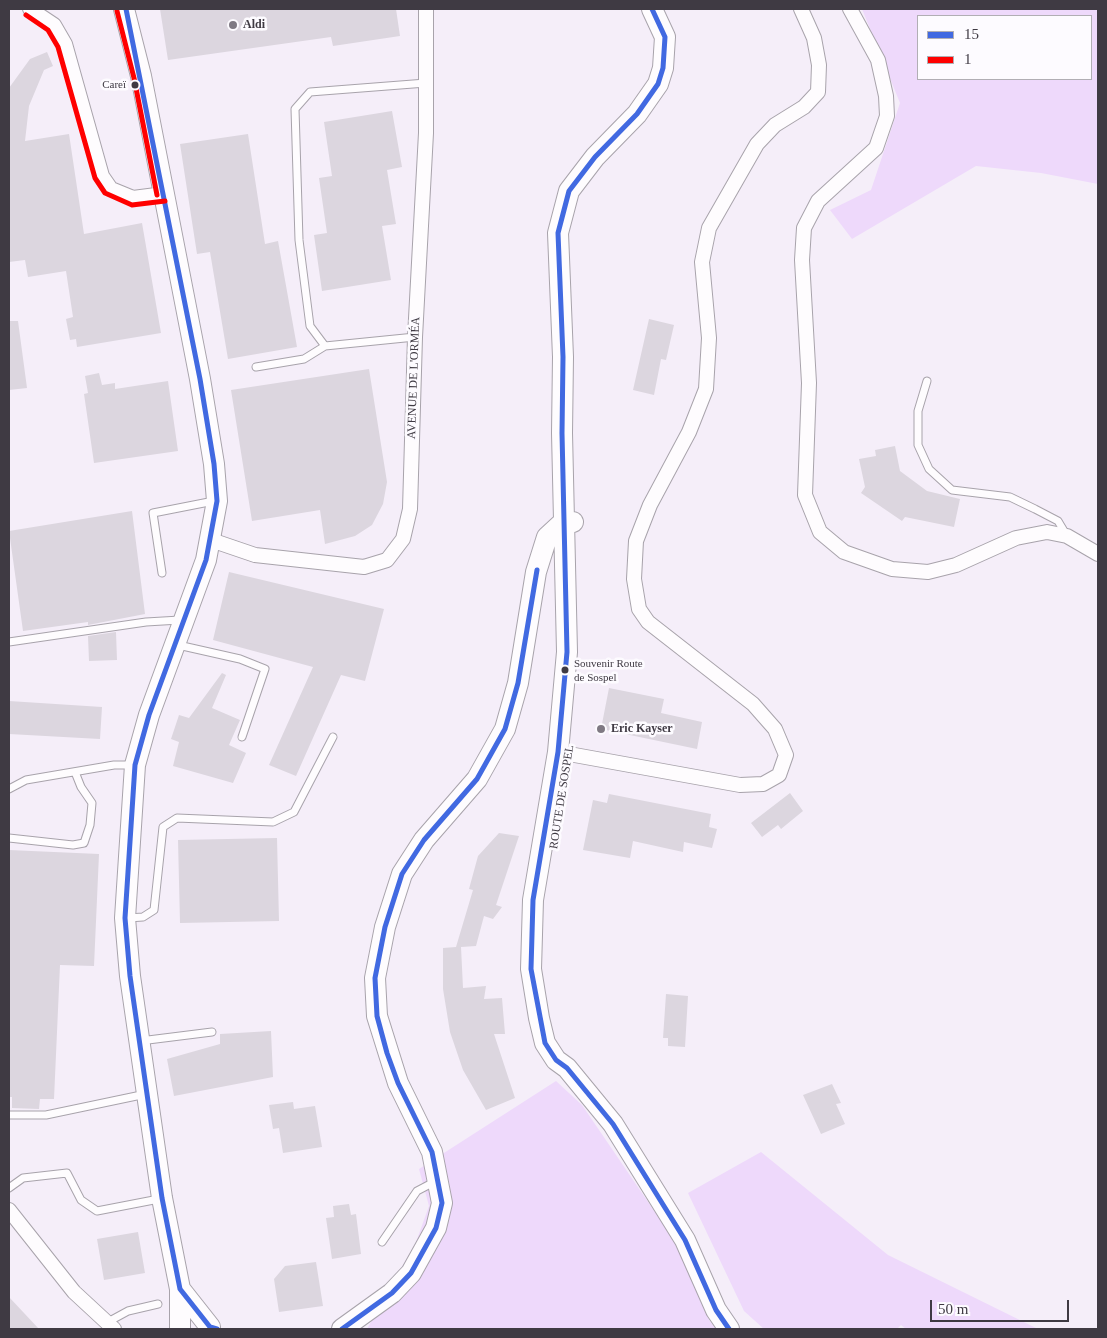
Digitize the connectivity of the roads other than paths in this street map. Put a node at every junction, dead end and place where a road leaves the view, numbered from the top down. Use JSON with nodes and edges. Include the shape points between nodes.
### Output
{"nodes":[{"id":1,"x":30,"y":9,"type":"edge"},
{"id":2,"x":426,"y":9,"type":"edge"},
{"id":3,"x":652,"y":9,"type":"edge"},
{"id":4,"x":801,"y":9,"type":"edge"},
{"id":5,"x":850,"y":9,"type":"edge"},
{"id":6,"x":126,"y":10,"type":"edge"},
{"id":7,"x":426,"y":83,"type":"junction"},
{"id":8,"x":164,"y":194,"type":"junction"},
{"id":9,"x":414,"y":337,"type":"junction"},
{"id":10,"x":325,"y":346,"type":"junction"},
{"id":11,"x":256,"y":367,"type":"dead end"},
{"id":12,"x":927,"y":381,"type":"dead end"},
{"id":13,"x":217,"y":501,"type":"junction"},
{"id":14,"x":570,"y":522,"type":"junction"},
{"id":15,"x":1067,"y":536,"type":"junction"},
{"id":16,"x":211,"y":540,"type":"junction"},
{"id":17,"x":1098,"y":554,"type":"edge"},
{"id":18,"x":162,"y":574,"type":"dead end"},
{"id":19,"x":183,"y":620,"type":"junction"},
{"id":20,"x":9,"y":642,"type":"edge"},
{"id":21,"x":175,"y":644,"type":"junction"},
{"id":22,"x":242,"y":737,"type":"dead end"},
{"id":23,"x":333,"y":737,"type":"dead end"},
{"id":24,"x":564,"y":753,"type":"junction"},
{"id":25,"x":135,"y":765,"type":"junction"},
{"id":26,"x":75,"y":772,"type":"junction"},
{"id":27,"x":9,"y":789,"type":"edge"},
{"id":28,"x":9,"y":838,"type":"edge"},
{"id":29,"x":125,"y":918,"type":"junction"},
{"id":30,"x":212,"y":1032,"type":"dead end"},
{"id":31,"x":140,"y":1041,"type":"junction"},
{"id":32,"x":148,"y":1093,"type":"junction"},
{"id":33,"x":9,"y":1115,"type":"edge"},
{"id":34,"x":439,"y":1180,"type":"junction"},
{"id":35,"x":9,"y":1188,"type":"edge"},
{"id":36,"x":162,"y":1198,"type":"junction"},
{"id":37,"x":9,"y":1210,"type":"edge"},
{"id":38,"x":382,"y":1242,"type":"dead end"},
{"id":39,"x":180,"y":1289,"type":"junction"},
{"id":40,"x":158,"y":1304,"type":"dead end"},
{"id":41,"x":110,"y":1326,"type":"edge"},
{"id":42,"x":209,"y":1328,"type":"edge"},
{"id":43,"x":180,"y":1329,"type":"edge"},
{"id":44,"x":342,"y":1329,"type":"edge"},
{"id":45,"x":728,"y":1329,"type":"edge"}],
"edges":[{"from":1,"to":8,"type":"street","via":[[54,25],[65,44],[102,176],[111,189],[133,198]]},
{"from":2,"to":7,"type":"street","name":"AVENUE DE L'ORMÉA"},
{"from":3,"to":14,"type":"street","name":"ROUTE DE SOSPEL","via":[[665,37],[664,68],[658,84],[638,114],[569,190],[558,233],[564,357],[562,433]]},
{"from":4,"to":24,"type":"street","via":[[814,38],[820,65],[818,92],[756,144],[709,228],[702,262],[709,338],[706,389],[690,432],[650,505],[636,541],[634,580],[639,609],[648,622],[753,704],[775,729],[786,755],[779,775],[763,784],[740,786]]},
{"from":5,"to":15,"type":"street","via":[[878,60],[887,116],[876,148],[818,201],[804,228],[802,260],[809,383],[805,495],[820,532],[844,552],[892,569],[928,572],[956,565],[1016,538],[1047,532]]},
{"from":6,"to":8,"type":"street"},
{"from":7,"to":9,"type":"street","name":"AVENUE DE L'ORMÉA"},
{"from":7,"to":10,"type":"lane","via":[[310,92],[294,109],[299,240],[310,326]]},
{"from":8,"to":13,"type":"street","via":[[200,379]]},
{"from":9,"to":10,"type":"lane"},
{"from":9,"to":16,"type":"street","name":"AVENUE DE L'ORMÉA","via":[[410,509],[404,539],[387,560],[364,567],[255,555]]},
{"from":10,"to":11,"type":"lane","via":[[304,358]]},
{"from":12,"to":15,"type":"lane","via":[[918,411],[918,445],[929,469],[952,490],[1010,498],[1034,509],[1058,521]]},
{"from":13,"to":16,"type":"street"},
{"from":13,"to":18,"type":"lane","via":[[152,513]]},
{"from":14,"to":24,"type":"street","name":"ROUTE DE SOSPEL"},
{"from":14,"to":34,"type":"street","via":[[547,537],[536,572],[518,683],[505,729],[477,779],[424,840],[402,874],[383,936],[375,978],[377,1016],[398,1083],[432,1152]]},
{"from":15,"to":17,"type":"street"},
{"from":16,"to":19,"type":"street"},
{"from":19,"to":20,"type":"lane","via":[[146,622]]},
{"from":19,"to":21,"type":"street"},
{"from":21,"to":22,"type":"lane","via":[[240,659],[265,669]]},
{"from":21,"to":25,"type":"street"},
{"from":23,"to":29,"type":"lane","via":[[294,812],[272,822],[177,818],[163,827],[154,910],[143,917]]},
{"from":24,"to":45,"type":"street","name":"ROUTE DE SOSPEL","via":[[533,900],[531,969],[545,1043],[556,1060],[567,1068],[613,1124],[685,1240],[716,1310]]},
{"from":25,"to":26,"type":"lane"},
{"from":25,"to":29,"type":"street"},
{"from":26,"to":27,"type":"lane","via":[[26,780]]},
{"from":26,"to":28,"type":"lane","via":[[92,803],[84,844]]},
{"from":29,"to":31,"type":"street"},
{"from":30,"to":31,"type":"lane"},
{"from":31,"to":32,"type":"street"},
{"from":32,"to":33,"type":"lane","via":[[46,1115]]},
{"from":32,"to":36,"type":"street"},
{"from":34,"to":38,"type":"lane","via":[[417,1191]]},
{"from":34,"to":44,"type":"street","via":[[442,1203],[436,1228],[411,1273],[392,1293]]},
{"from":35,"to":36,"type":"lane","via":[[23,1178],[67,1173],[81,1200],[98,1211]]},
{"from":36,"to":39,"type":"street"},
{"from":37,"to":41,"type":"street","via":[[74,1292]]},
{"from":39,"to":42,"type":"street"},
{"from":39,"to":43,"type":"street"},
{"from":40,"to":41,"type":"lane","via":[[128,1311]]}]}
